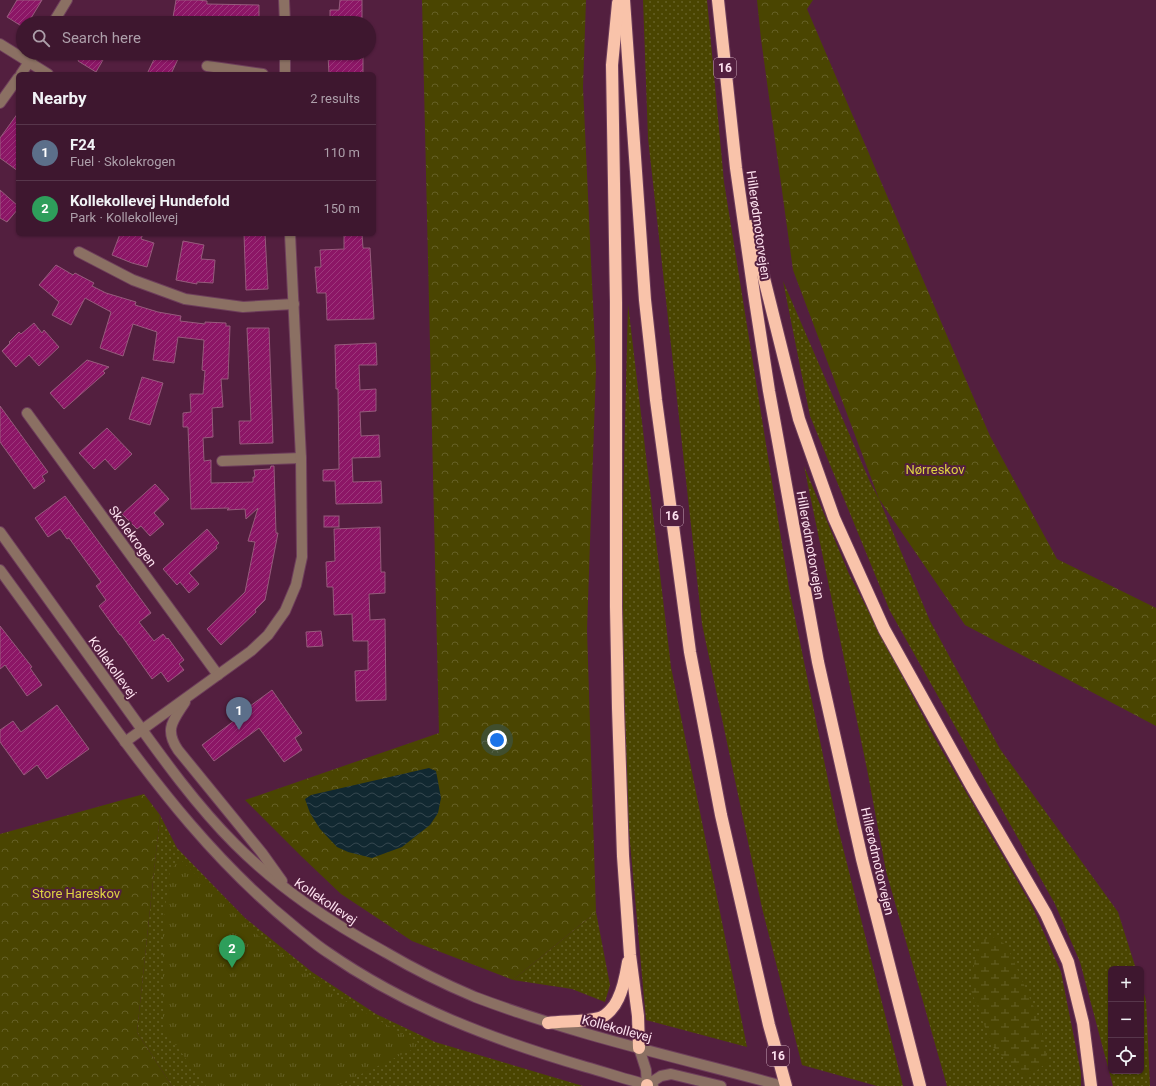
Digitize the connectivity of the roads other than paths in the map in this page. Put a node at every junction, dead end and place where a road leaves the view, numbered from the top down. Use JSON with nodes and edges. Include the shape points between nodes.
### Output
{"nodes":[{"id":1,"x":67,"y":0,"type":"edge"},
{"id":2,"x":284,"y":0,"type":"edge"},
{"id":3,"x":619,"y":0,"type":"edge"},
{"id":4,"x":624,"y":0,"type":"edge"},
{"id":5,"x":718,"y":0,"type":"edge"},
{"id":6,"x":57,"y":16,"type":"edge"},
{"id":7,"x":285,"y":16,"type":"edge"},
{"id":8,"x":0,"y":44,"type":"edge"},
{"id":9,"x":16,"y":50,"type":"edge"},
{"id":10,"x":30,"y":60,"type":"edge"},
{"id":11,"x":35,"y":60,"type":"edge"},
{"id":12,"x":285,"y":60,"type":"edge"},
{"id":13,"x":207,"y":66,"type":"dead end"},
{"id":14,"x":22,"y":72,"type":"edge"},
{"id":15,"x":46,"y":72,"type":"edge"},
{"id":16,"x":249,"y":72,"type":"edge"},
{"id":17,"x":285,"y":72,"type":"edge"},
{"id":18,"x":16,"y":81,"type":"edge"},
{"id":19,"x":0,"y":103,"type":"edge"},
{"id":20,"x":736,"y":168,"type":"junction"},
{"id":21,"x":290,"y":236,"type":"edge"},
{"id":22,"x":79,"y":252,"type":"dead end"},
{"id":23,"x":294,"y":304,"type":"junction"},
{"id":24,"x":27,"y":413,"type":"dead end"},
{"id":25,"x":301,"y":458,"type":"junction"},
{"id":26,"x":222,"y":461,"type":"dead end"},
{"id":27,"x":0,"y":532,"type":"edge"},
{"id":28,"x":0,"y":570,"type":"edge"},
{"id":29,"x":218,"y":675,"type":"junction"},
{"id":30,"x":189,"y":696,"type":"junction"},
{"id":31,"x":142,"y":730,"type":"junction"},
{"id":32,"x":125,"y":742,"type":"junction"},
{"id":33,"x":291,"y":894,"type":"junction"},
{"id":34,"x":630,"y":955,"type":"junction"},
{"id":35,"x":548,"y":1023,"type":"junction"},
{"id":36,"x":639,"y":1048,"type":"junction"},
{"id":37,"x":649,"y":1086,"type":"edge"},
{"id":38,"x":721,"y":1086,"type":"edge"},
{"id":39,"x":785,"y":1086,"type":"edge"},
{"id":40,"x":920,"y":1086,"type":"edge"},
{"id":41,"x":1091,"y":1086,"type":"edge"}],
"edges":[{"from":1,"to":6,"type":"street"},
{"from":2,"to":7,"type":"street"},
{"from":3,"to":34,"type":"highway","via":[[612,65],[616,302],[616,607],[618,708]]},
{"from":4,"to":39,"type":"highway","number":"16","via":[[645,300],[690,652],[722,815]]},
{"from":5,"to":20,"type":"highway","name":"Hillerødmotorvejen","number":"16"},
{"from":8,"to":9,"type":"street"},
{"from":10,"to":14,"type":"street"},
{"from":11,"to":15,"type":"street"},
{"from":12,"to":17,"type":"street"},
{"from":13,"to":16,"type":"street"},
{"from":18,"to":19,"type":"street"},
{"from":20,"to":40,"type":"highway","name":"Hillerødmotorvejen","number":"16","via":[[769,391],[818,662],[862,859]]},
{"from":20,"to":41,"type":"highway","via":[[799,419],[834,518],[884,629],[1046,914],[1068,962],[1083,1023]]},
{"from":21,"to":23,"type":"street"},
{"from":22,"to":23,"type":"street","via":[[133,280],[185,298],[243,307]]},
{"from":23,"to":25,"type":"street"},
{"from":24,"to":29,"type":"street","name":"Skolekrogen"},
{"from":25,"to":26,"type":"street"},
{"from":25,"to":29,"type":"street","via":[[302,557],[296,585],[285,611],[268,635]]},
{"from":27,"to":31,"type":"street","name":"Kollekollevej"},
{"from":28,"to":32,"type":"street"},
{"from":29,"to":30,"type":"street"},
{"from":30,"to":31,"type":"street"},
{"from":30,"to":33,"type":"street","via":[[174,719],[170,730],[171,741],[262,853]]},
{"from":31,"to":32,"type":"street"},
{"from":31,"to":33,"type":"street","name":"Kollekollevej","via":[[198,804],[235,844]]},
{"from":32,"to":37,"type":"street","via":[[190,826],[247,885],[325,951],[358,973],[394,994],[457,1024],[538,1053]]},
{"from":33,"to":35,"type":"street","name":"Kollekollevej","via":[[365,942],[428,976]]},
{"from":34,"to":35,"type":"highway","via":[[618,999],[604,1015],[599,1018]]},
{"from":34,"to":36,"type":"highway","via":[[638,1016]]},
{"from":35,"to":36,"type":"street","name":"Kollekollevej"},
{"from":36,"to":37,"type":"street"},
{"from":36,"to":39,"type":"street","name":"Kollekollevej"},
{"from":37,"to":38,"type":"street","via":[[661,1076],[671,1074]]}]}
